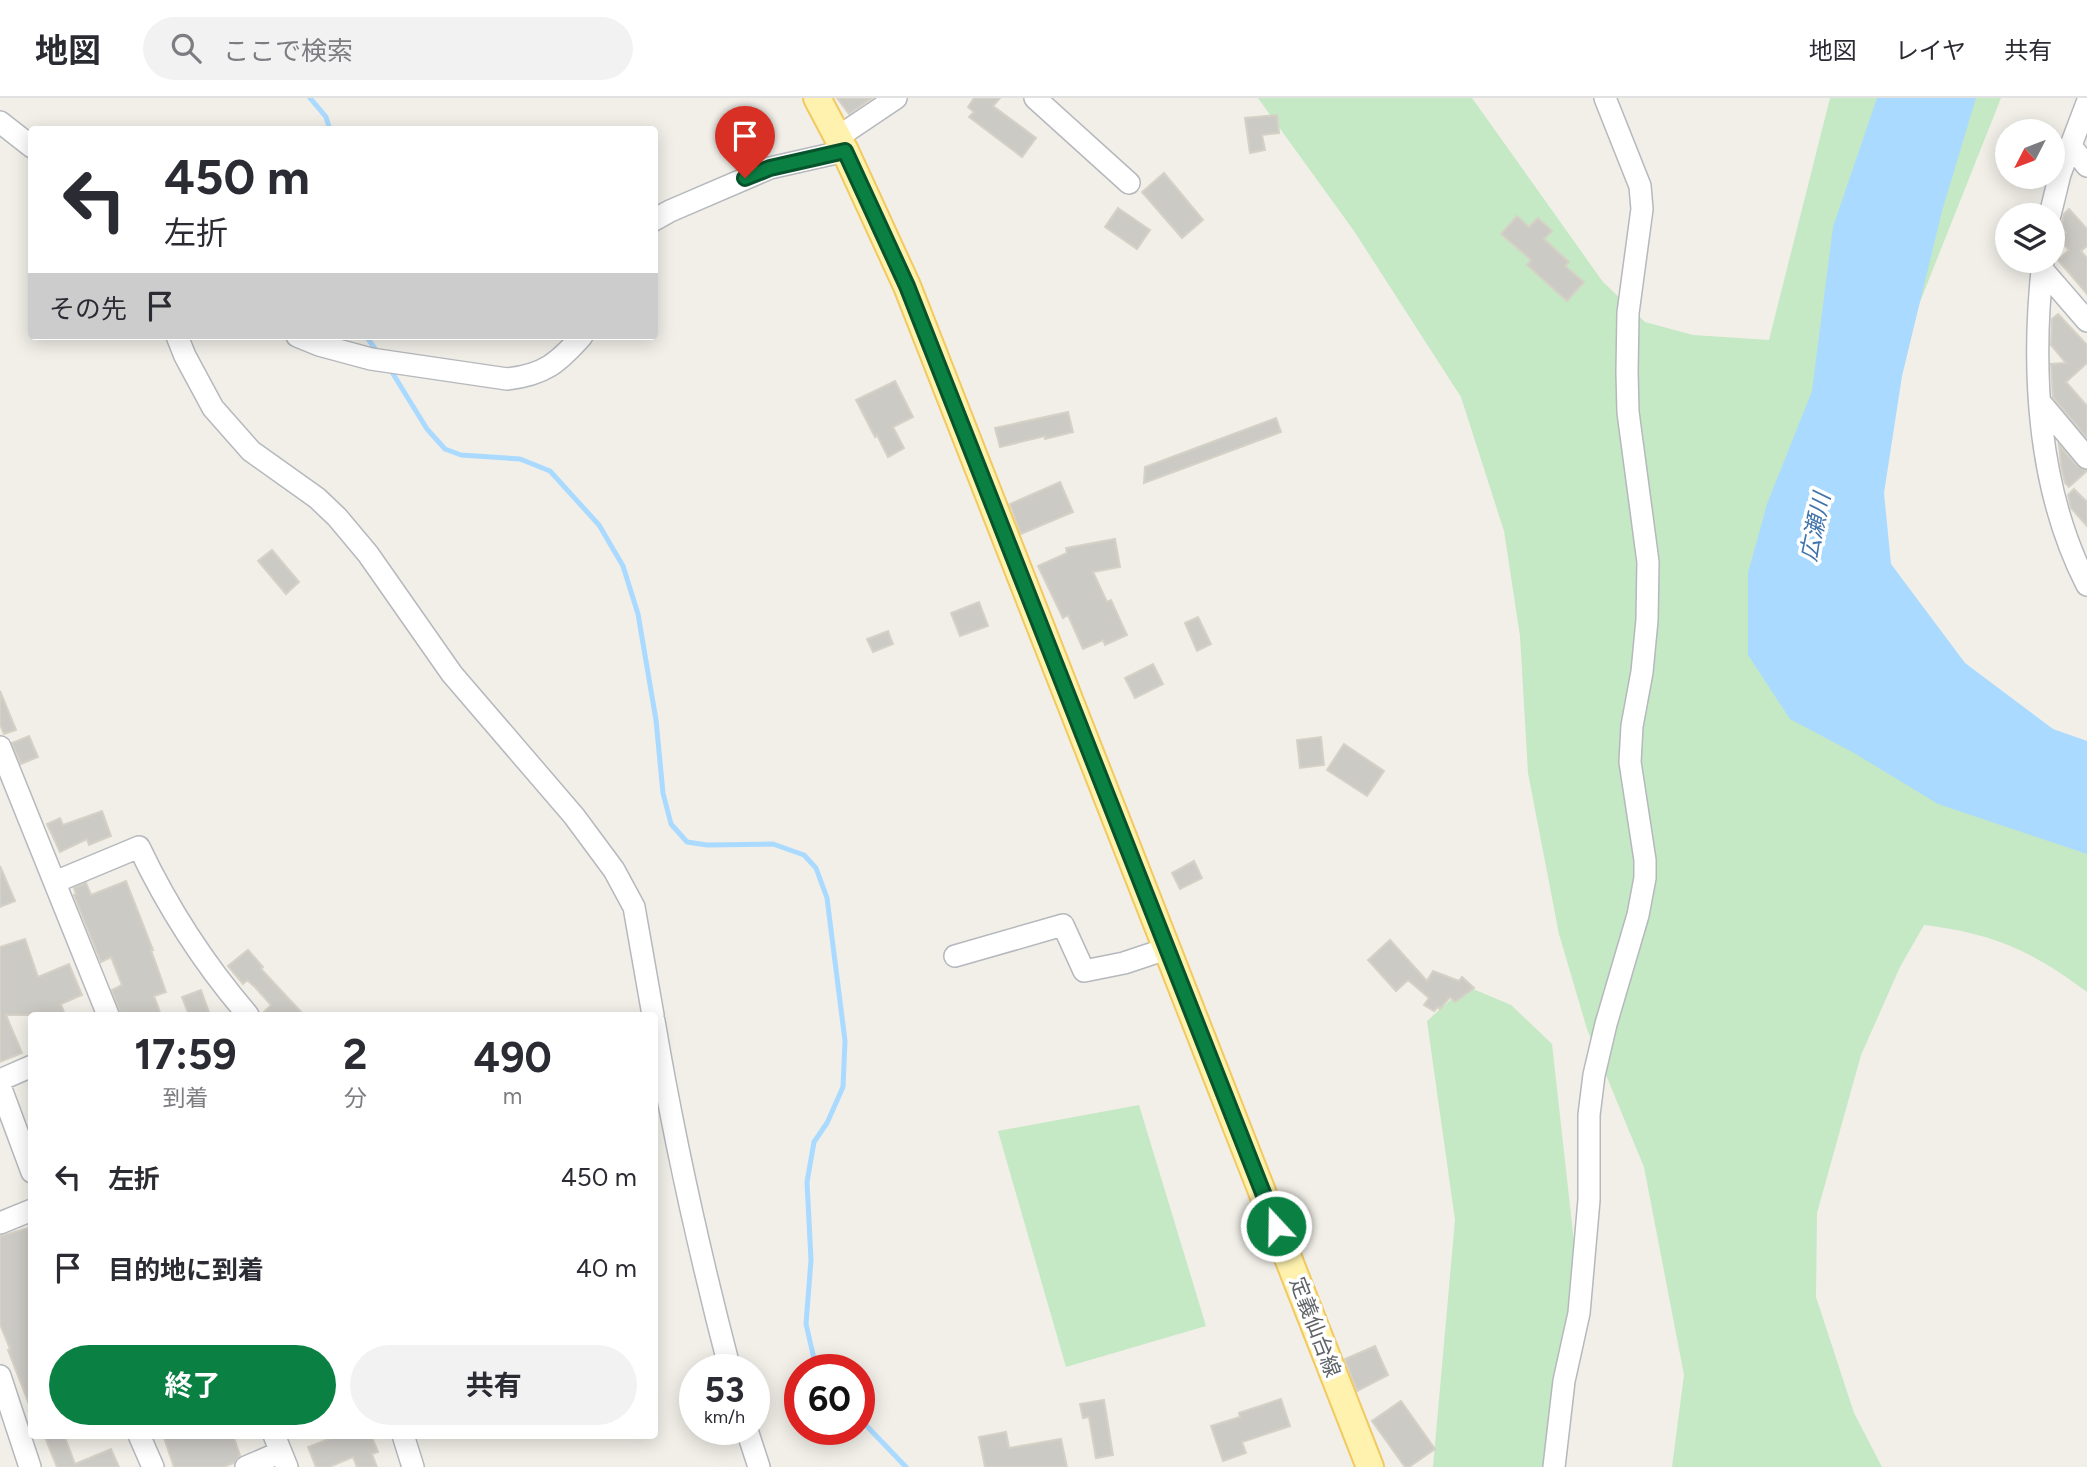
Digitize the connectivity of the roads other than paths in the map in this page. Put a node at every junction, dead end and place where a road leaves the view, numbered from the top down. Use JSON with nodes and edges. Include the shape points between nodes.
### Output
{"nodes":[{"id":1,"x":817,"y":98,"type":"edge"},
{"id":2,"x":896,"y":98,"type":"edge"},
{"id":3,"x":1035,"y":98,"type":"edge"},
{"id":4,"x":1605,"y":98,"type":"edge"},
{"id":5,"x":2087,"y":103,"type":"edge"},
{"id":6,"x":0,"y":122,"type":"edge"},
{"id":7,"x":28,"y":144,"type":"edge"},
{"id":8,"x":841,"y":144,"type":"junction"},
{"id":9,"x":2070,"y":145,"type":"junction"},
{"id":10,"x":2087,"y":166,"type":"edge"},
{"id":11,"x":1129,"y":183,"type":"dead end"},
{"id":12,"x":2053,"y":203,"type":"edge"},
{"id":13,"x":658,"y":218,"type":"edge"},
{"id":14,"x":2042,"y":273,"type":"edge"},
{"id":15,"x":2048,"y":273,"type":"edge"},
{"id":16,"x":2087,"y":321,"type":"edge"},
{"id":17,"x":179,"y":340,"type":"edge"},
{"id":18,"x":307,"y":340,"type":"edge"},
{"id":19,"x":578,"y":340,"type":"edge"},
{"id":20,"x":2040,"y":402,"type":"junction"},
{"id":21,"x":2087,"y":458,"type":"edge"},
{"id":22,"x":2087,"y":585,"type":"edge"},
{"id":23,"x":0,"y":747,"type":"edge"},
{"id":24,"x":55,"y":882,"type":"junction"},
{"id":25,"x":1166,"y":949,"type":"junction"},
{"id":26,"x":955,"y":956,"type":"dead end"},
{"id":27,"x":107,"y":1012,"type":"edge"},
{"id":28,"x":244,"y":1012,"type":"edge"},
{"id":29,"x":652,"y":1012,"type":"edge"},
{"id":30,"x":658,"y":1043,"type":"edge"},
{"id":31,"x":28,"y":1068,"type":"edge"},
{"id":32,"x":0,"y":1080,"type":"edge"},
{"id":33,"x":0,"y":1086,"type":"edge"},
{"id":34,"x":28,"y":1161,"type":"edge"},
{"id":35,"x":28,"y":1212,"type":"edge"},
{"id":36,"x":0,"y":1223,"type":"edge"},
{"id":37,"x":726,"y":1354,"type":"edge"},
{"id":38,"x":0,"y":1376,"type":"edge"},
{"id":39,"x":141,"y":1439,"type":"edge"},
{"id":40,"x":404,"y":1439,"type":"edge"},
{"id":41,"x":752,"y":1445,"type":"edge"},
{"id":42,"x":281,"y":1451,"type":"edge"},
{"id":43,"x":30,"y":1467,"type":"edge"},
{"id":44,"x":153,"y":1467,"type":"edge"},
{"id":45,"x":246,"y":1467,"type":"edge"},
{"id":46,"x":413,"y":1467,"type":"edge"},
{"id":47,"x":759,"y":1467,"type":"edge"},
{"id":48,"x":1370,"y":1467,"type":"edge"},
{"id":49,"x":1554,"y":1467,"type":"edge"}],
"edges":[{"from":1,"to":8,"type":"main road","name":"定義仙台線"},
{"from":2,"to":8,"type":"street"},
{"from":3,"to":11,"type":"street"},
{"from":4,"to":49,"type":"street","via":[[1640,186],[1642,209],[1628,313],[1627,372],[1648,562],[1647,620],[1630,762],[1645,878],[1594,1075],[1579,1313],[1564,1381]]},
{"from":5,"to":9,"type":"street"},
{"from":6,"to":7,"type":"street"},
{"from":8,"to":13,"type":"street","via":[[770,168]]},
{"from":8,"to":25,"type":"main road","name":"定義仙台線","via":[[907,286]]},
{"from":9,"to":10,"type":"street"},
{"from":9,"to":12,"type":"street"},
{"from":14,"to":20,"type":"street"},
{"from":15,"to":16,"type":"street"},
{"from":17,"to":29,"type":"street","via":[[213,408],[251,451],[337,517],[453,674],[614,870],[634,907]]},
{"from":18,"to":19,"type":"street","via":[[371,359],[485,377],[527,377],[548,369]]},
{"from":20,"to":21,"type":"street"},
{"from":20,"to":22,"type":"street","via":[[2053,490]]},
{"from":23,"to":24,"type":"street"},
{"from":24,"to":27,"type":"street"},
{"from":24,"to":28,"type":"street","via":[[139,847],[180,923]]},
{"from":25,"to":26,"type":"street","via":[[1084,971],[1063,925]]},
{"from":25,"to":48,"type":"main road","name":"定義仙台線"},
{"from":30,"to":37,"type":"street","via":[[698,1244]]},
{"from":31,"to":32,"type":"street"},
{"from":33,"to":34,"type":"street"},
{"from":35,"to":36,"type":"street"},
{"from":38,"to":43,"type":"street"},
{"from":39,"to":44,"type":"street"},
{"from":40,"to":46,"type":"street"},
{"from":41,"to":47,"type":"street"},
{"from":42,"to":45,"type":"street"}]}
